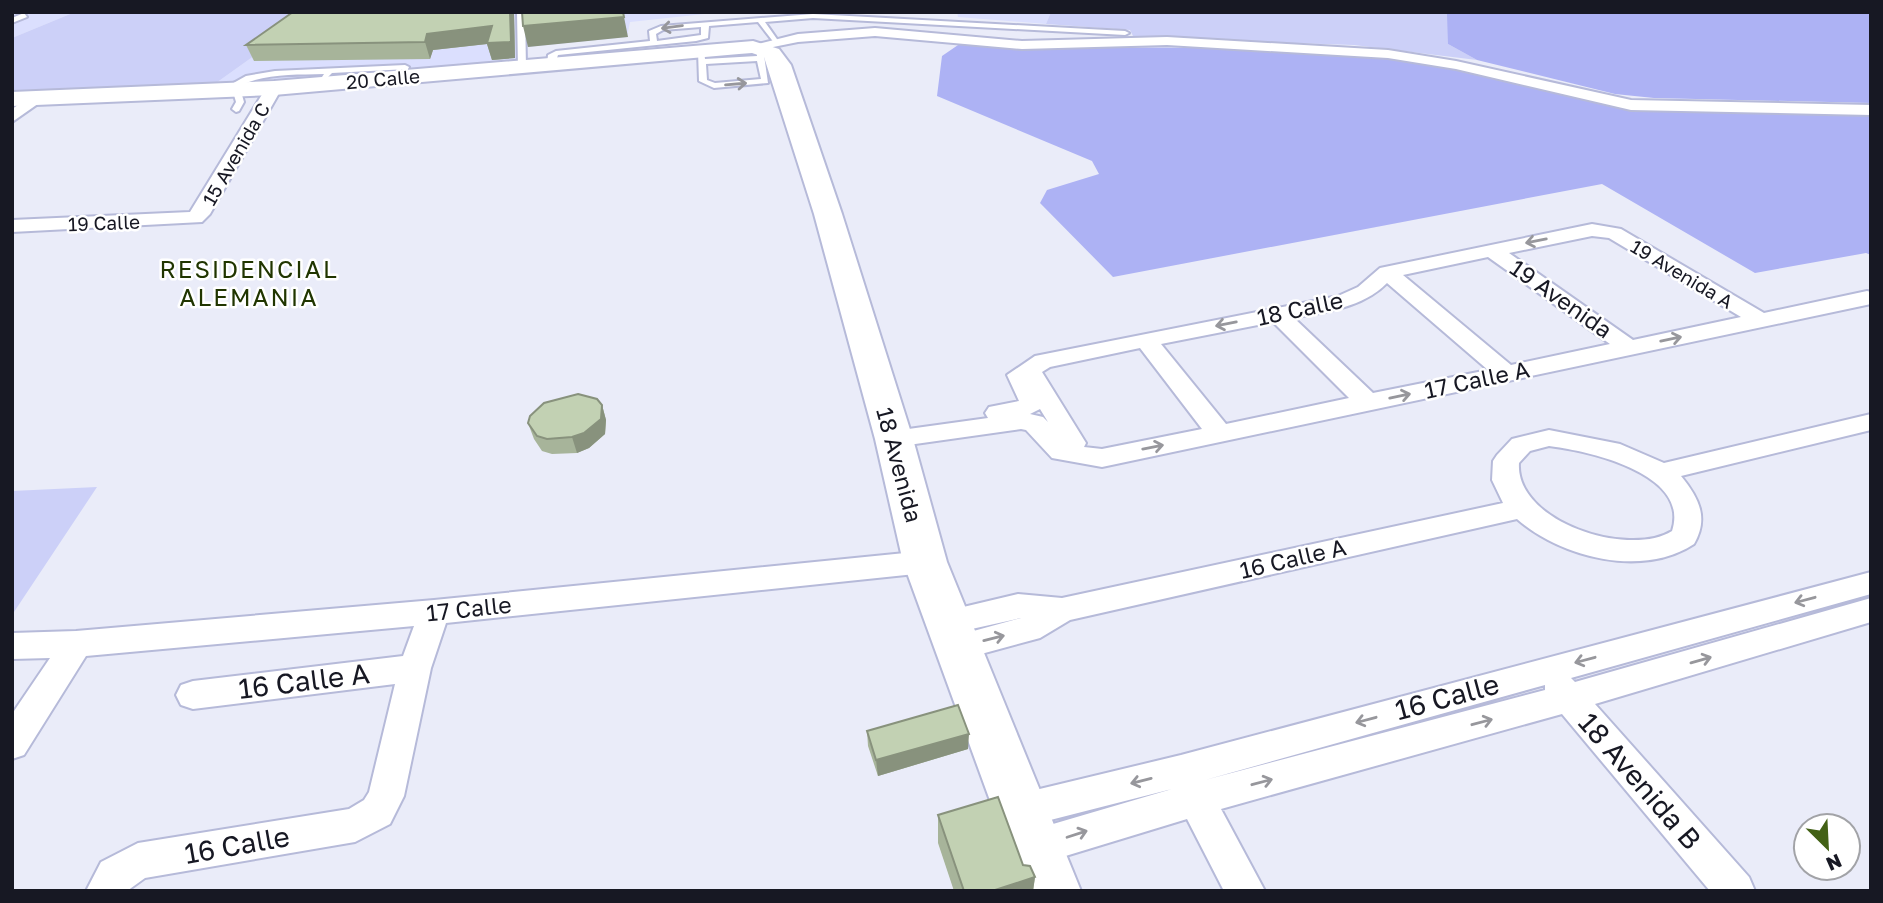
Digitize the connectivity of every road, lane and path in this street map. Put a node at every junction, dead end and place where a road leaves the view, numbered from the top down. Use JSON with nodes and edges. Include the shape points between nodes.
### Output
{"nodes":[{"id":1,"x":12,"y":12,"type":"edge"},
{"id":2,"x":521,"y":12,"type":"edge"},
{"id":3,"x":941,"y":12,"type":"edge"},
{"id":4,"x":812,"y":14,"type":"edge"},
{"id":5,"x":12,"y":21,"type":"edge"},
{"id":6,"x":943,"y":23,"type":"junction"},
{"id":7,"x":705,"y":26,"type":"junction"},
{"id":8,"x":985,"y":26,"type":"junction"},
{"id":9,"x":1125,"y":33,"type":"dead end"},
{"id":10,"x":976,"y":41,"type":"junction"},
{"id":11,"x":654,"y":43,"type":"junction"},
{"id":12,"x":762,"y":43,"type":"junction"},
{"id":13,"x":701,"y":57,"type":"junction"},
{"id":14,"x":551,"y":65,"type":"junction"},
{"id":15,"x":405,"y":67,"type":"dead end"},
{"id":16,"x":522,"y":68,"type":"junction"},
{"id":17,"x":326,"y":78,"type":"junction"},
{"id":18,"x":274,"y":88,"type":"junction"},
{"id":19,"x":235,"y":96,"type":"junction"},
{"id":20,"x":36,"y":98,"type":"junction"},
{"id":21,"x":12,"y":99,"type":"edge"},
{"id":22,"x":1871,"y":110,"type":"edge"},
{"id":23,"x":12,"y":117,"type":"edge"},
{"id":24,"x":195,"y":218,"type":"joint"},
{"id":25,"x":12,"y":226,"type":"edge"},
{"id":26,"x":1603,"y":230,"type":"joint"},
{"id":27,"x":1491,"y":250,"type":"junction"},
{"id":28,"x":1387,"y":272,"type":"junction"},
{"id":29,"x":1867,"y":298,"type":"dead end"},
{"id":30,"x":1278,"y":314,"type":"junction"},
{"id":31,"x":1761,"y":320,"type":"junction"},
{"id":32,"x":1145,"y":339,"type":"junction"},
{"id":33,"x":1630,"y":348,"type":"junction"},
{"id":34,"x":1031,"y":367,"type":"junction"},
{"id":35,"x":1506,"y":373,"type":"junction"},
{"id":36,"x":1368,"y":403,"type":"junction"},
{"id":37,"x":1871,"y":422,"type":"edge"},
{"id":38,"x":892,"y":433,"type":"junction"},
{"id":39,"x":1220,"y":434,"type":"junction"},
{"id":40,"x":1086,"y":457,"type":"junction"},
{"id":41,"x":1658,"y":473,"type":"junction"},
{"id":42,"x":1523,"y":508,"type":"junction"},
{"id":43,"x":925,"y":562,"type":"junction"},
{"id":44,"x":1868,"y":593,"type":"edge"},
{"id":45,"x":434,"y":612,"type":"junction"},
{"id":46,"x":954,"y":634,"type":"junction"},
{"id":47,"x":76,"y":644,"type":"junction"},
{"id":48,"x":12,"y":646,"type":"edge"},
{"id":49,"x":415,"y":668,"type":"junction"},
{"id":50,"x":1545,"y":670,"type":"junction"},
{"id":51,"x":193,"y":695,"type":"dead end"},
{"id":52,"x":1569,"y":698,"type":"junction"},
{"id":53,"x":12,"y":744,"type":"edge"},
{"id":54,"x":1189,"y":785,"type":"junction"},
{"id":55,"x":1023,"y":810,"type":"junction"},
{"id":56,"x":1036,"y":847,"type":"junction"},
{"id":57,"x":106,"y":891,"type":"edge"},
{"id":58,"x":1052,"y":891,"type":"edge"},
{"id":59,"x":1245,"y":891,"type":"edge"},
{"id":60,"x":1735,"y":891,"type":"edge"}],
"edges":[{"from":1,"to":5,"type":"lane","via":[[24,15]]},
{"from":2,"to":16,"type":"lane"},
{"from":3,"to":6,"type":"lane"},
{"from":4,"to":6,"type":"lane"},
{"from":4,"to":12,"type":"lane"},
{"from":6,"to":8,"type":"lane"},
{"from":7,"to":11,"type":"lane","via":[[705,36]]},
{"from":7,"to":11,"type":"lane","one_way":true,"via":[[654,30]]},
{"from":7,"to":12,"type":"lane"},
{"from":8,"to":9,"type":"lane"},
{"from":8,"to":10,"type":"lane"},
{"from":10,"to":12,"type":"street","via":[[875,32]]},
{"from":10,"to":22,"type":"street","via":[[1022,45],[1167,41],[1388,54],[1631,105]]},
{"from":11,"to":14,"type":"lane","via":[[556,53]]},
{"from":12,"to":13,"type":"street","name":"20 Calle"},
{"from":13,"to":12,"type":"lane","one_way":true,"via":[[703,81],[714,86],[762,82]]},
{"from":12,"to":38,"type":"street","name":"18 Avenida","via":[[780,65]]},
{"from":13,"to":14,"type":"street","name":"20 Calle"},
{"from":14,"to":16,"type":"street","name":"20 Calle"},
{"from":15,"to":17,"type":"lane"},
{"from":16,"to":17,"type":"street","name":"20 Calle"},
{"from":17,"to":18,"type":"street","name":"20 Calle"},
{"from":17,"to":19,"type":"lane","via":[[249,76]]},
{"from":18,"to":19,"type":"street","name":"20 Calle"},
{"from":18,"to":24,"type":"street","name":"15 Avenida C"},
{"from":19,"to":20,"type":"street","name":"20 Calle"},
{"from":20,"to":21,"type":"street","name":"20 Calle"},
{"from":20,"to":23,"type":"street"},
{"from":24,"to":25,"type":"street","name":"19 Calle"},
{"from":26,"to":27,"type":"street","name":"18 Calle","one_way":true},
{"from":26,"to":31,"type":"street","name":"19 Avenida A"},
{"from":27,"to":28,"type":"street","name":"18 Calle"},
{"from":27,"to":33,"type":"street","name":"19 Avenida"},
{"from":28,"to":30,"type":"street","name":"18 Calle","via":[[1357,298]]},
{"from":28,"to":35,"type":"street"},
{"from":29,"to":31,"type":"street","name":"17 Calle A"},
{"from":30,"to":32,"type":"street","name":"18 Calle","one_way":true},
{"from":30,"to":36,"type":"street"},
{"from":33,"to":31,"type":"street","name":"17 Calle A","one_way":true},
{"from":32,"to":34,"type":"street","name":"18 Calle"},
{"from":32,"to":39,"type":"street"},
{"from":33,"to":35,"type":"street","name":"17 Calle A"},
{"from":34,"to":38,"type":"street","via":[[1019,375],[1031,401],[1029,407]]},
{"from":34,"to":40,"type":"street","via":[[1052,412]]},
{"from":36,"to":35,"type":"street","name":"17 Calle A","one_way":true},
{"from":36,"to":39,"type":"street","name":"17 Calle A"},
{"from":37,"to":41,"type":"street"},
{"from":38,"to":40,"type":"street","via":[[1021,421],[1034,423],[1061,452]]},
{"from":38,"to":43,"type":"street","name":"18 Avenida"},
{"from":40,"to":39,"type":"street","name":"17 Calle A","one_way":true,"via":[[1102,458]]},
{"from":41,"to":42,"type":"street","via":[[1624,453],[1586,441],[1549,438],[1521,445],[1506,461],[1506,482]]},
{"from":41,"to":42,"type":"street","via":[[1681,495],[1690,518],[1684,537],[1662,550],[1628,553],[1590,545],[1552,529]]},
{"from":42,"to":46,"type":"street","name":"16 Calle A","via":[[1062,610],[1029,629]]},
{"from":43,"to":45,"type":"street","name":"17 Calle"},
{"from":43,"to":46,"type":"street","name":"18 Avenida"},
{"from":44,"to":50,"type":"street","name":"16 Calle","one_way":true},
{"from":52,"to":44,"type":"street","name":"16 Calle","one_way":true},
{"from":45,"to":47,"type":"street","name":"17 Calle"},
{"from":45,"to":49,"type":"street"},
{"from":46,"to":55,"type":"street","name":"18 Avenida"},
{"from":47,"to":48,"type":"street","name":"17 Calle"},
{"from":47,"to":53,"type":"street"},
{"from":49,"to":51,"type":"street","name":"16 Calle A"},
{"from":49,"to":57,"type":"street","name":"16 Calle","via":[[386,796],[377,812],[355,825],[138,861],[115,876]]},
{"from":50,"to":52,"type":"street","name":"18 Avenida B"},
{"from":50,"to":54,"type":"street","name":"16 Calle","one_way":true},
{"from":54,"to":52,"type":"street","name":"16 Calle","one_way":true},
{"from":52,"to":60,"type":"street","name":"18 Avenida B"},
{"from":54,"to":55,"type":"street","name":"16 Calle","one_way":true},
{"from":56,"to":54,"type":"street","name":"16 Calle","one_way":true},
{"from":54,"to":59,"type":"street"},
{"from":55,"to":56,"type":"street","name":"18 Avenida"},
{"from":56,"to":58,"type":"street","name":"18 Avenida"}]}
